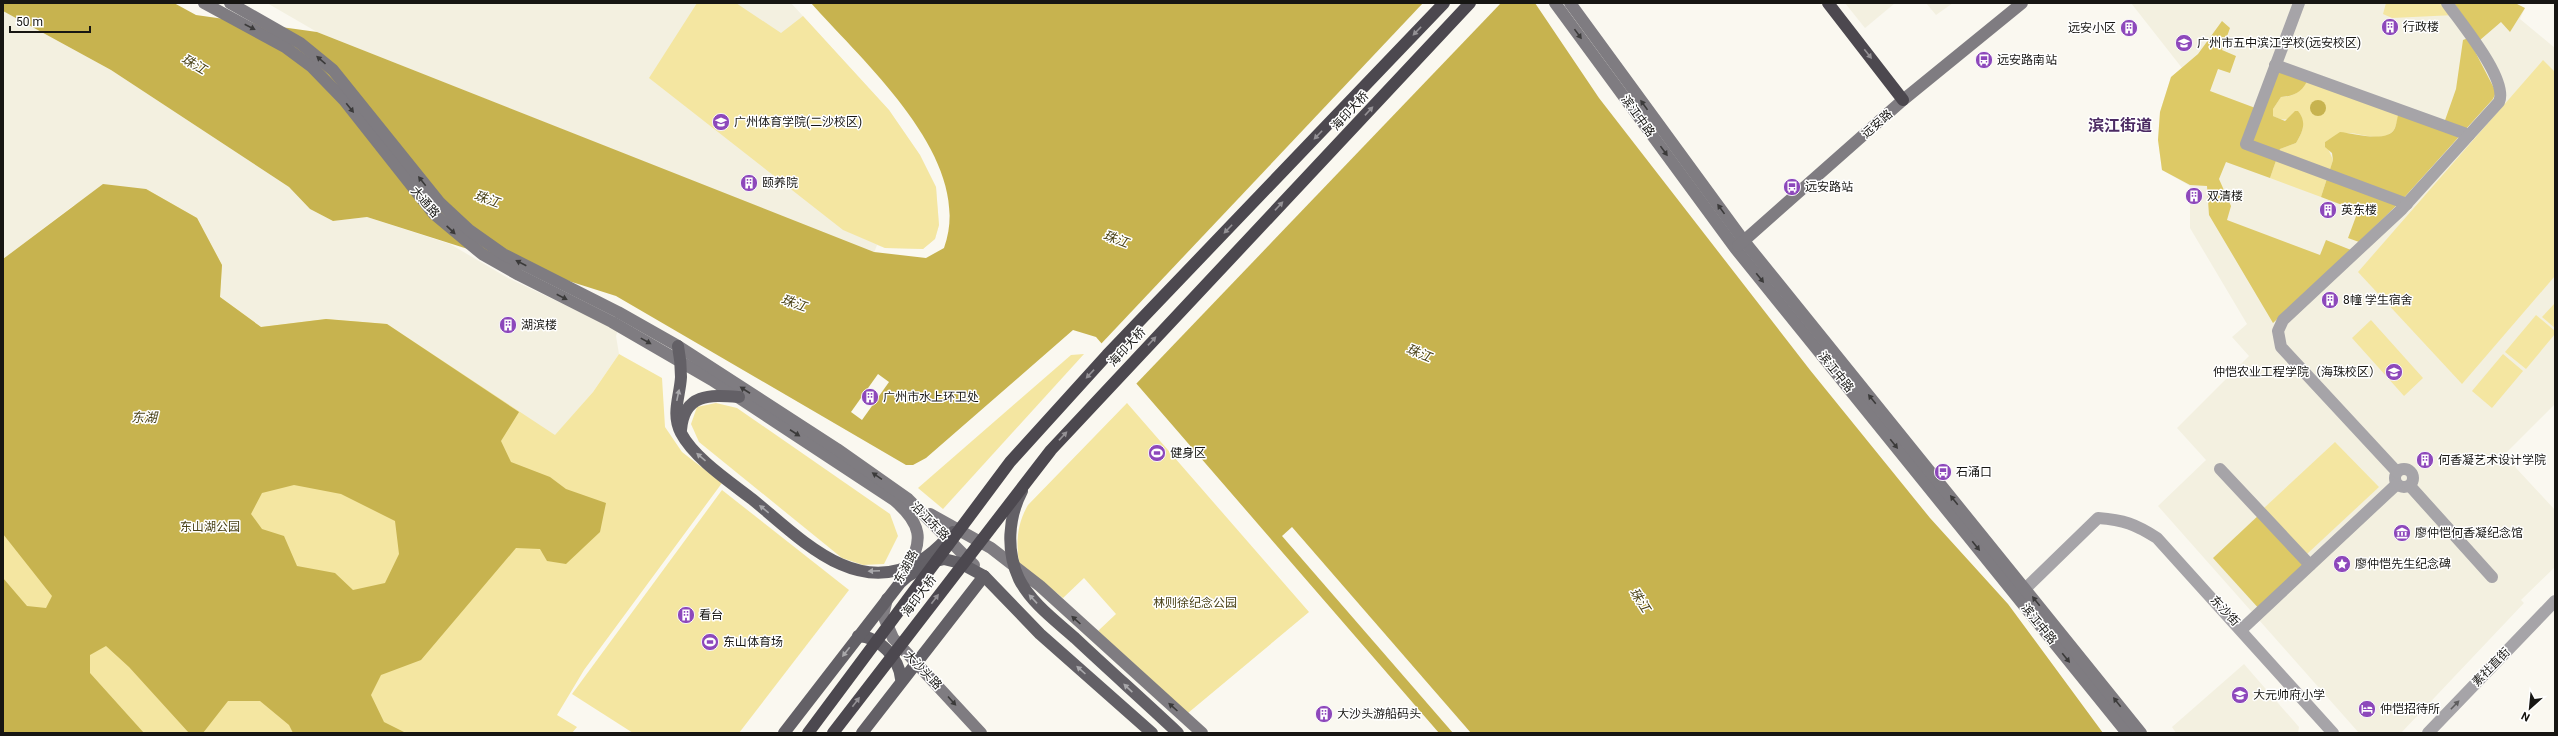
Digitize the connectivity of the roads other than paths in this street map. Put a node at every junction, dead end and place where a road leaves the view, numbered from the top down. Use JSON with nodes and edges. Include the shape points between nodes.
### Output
{"nodes":[{"id":1,"x":204,"y":3,"type":"edge"},
{"id":2,"x":230,"y":3,"type":"edge"},
{"id":3,"x":1444,"y":3,"type":"edge"},
{"id":4,"x":1470,"y":3,"type":"edge"},
{"id":5,"x":1555,"y":3,"type":"edge"},
{"id":6,"x":1570,"y":3,"type":"edge"},
{"id":7,"x":1828,"y":3,"type":"edge"},
{"id":8,"x":2022,"y":3,"type":"edge"},
{"id":9,"x":2299,"y":3,"type":"edge"},
{"id":10,"x":2447,"y":3,"type":"edge"},
{"id":11,"x":2275,"y":65,"type":"junction"},
{"id":12,"x":1903,"y":100,"type":"junction"},
{"id":13,"x":2469,"y":135,"type":"junction"},
{"id":14,"x":2407,"y":204,"type":"junction"},
{"id":15,"x":1740,"y":244,"type":"junction"},
{"id":16,"x":615,"y":317,"type":"junction"},
{"id":17,"x":678,"y":346,"type":"junction"},
{"id":18,"x":680,"y":361,"type":"junction"},
{"id":19,"x":739,"y":397,"type":"junction"},
{"id":20,"x":681,"y":433,"type":"junction"},
{"id":21,"x":1037,"y":465,"type":"junction"},
{"id":22,"x":2220,"y":469,"type":"dead end"},
{"id":23,"x":2397,"y":478,"type":"junction"},
{"id":24,"x":2410,"y":486,"type":"junction"},
{"id":25,"x":908,"y":500,"type":"junction"},
{"id":26,"x":966,"y":520,"type":"junction"},
{"id":27,"x":918,"y":534,"type":"joint"},
{"id":28,"x":2310,"y":565,"type":"junction"},
{"id":29,"x":984,"y":576,"type":"junction"},
{"id":30,"x":2492,"y":577,"type":"dead end"},
{"id":31,"x":2026,"y":588,"type":"junction"},
{"id":32,"x":887,"y":599,"type":"junction"},
{"id":33,"x":2555,"y":601,"type":"edge"},
{"id":34,"x":2242,"y":630,"type":"junction"},
{"id":35,"x":858,"y":636,"type":"junction"},
{"id":36,"x":915,"y":663,"type":"junction"},
{"id":37,"x":901,"y":679,"type":"junction"},
{"id":38,"x":784,"y":733,"type":"edge"},
{"id":39,"x":808,"y":733,"type":"edge"},
{"id":40,"x":833,"y":733,"type":"edge"},
{"id":41,"x":862,"y":733,"type":"edge"},
{"id":42,"x":981,"y":733,"type":"edge"},
{"id":43,"x":1152,"y":733,"type":"edge"},
{"id":44,"x":1178,"y":733,"type":"edge"},
{"id":45,"x":1202,"y":733,"type":"edge"},
{"id":46,"x":2127,"y":733,"type":"edge"},
{"id":47,"x":2141,"y":733,"type":"edge"},
{"id":48,"x":2333,"y":733,"type":"edge"},
{"id":49,"x":2428,"y":733,"type":"edge"}],
"edges":[{"from":1,"to":16,"type":"main road","name":"大通路","one_way":true,"via":[[285,47],[326,80],[413,190],[456,235],[500,265]]},
{"from":16,"to":2,"type":"main road","name":"大通路","one_way":true,"via":[[503,254],[470,230],[440,203],[333,70],[300,44]]},
{"from":3,"to":26,"type":"highway","name":"海印大桥","one_way":true,"via":[[1072,393],[1010,462]]},
{"from":21,"to":4,"type":"highway","name":"海印大桥","one_way":true},
{"from":5,"to":15,"type":"main road","name":"滨江中路","one_way":true},
{"from":15,"to":6,"type":"main road","name":"滨江中路","one_way":true},
{"from":7,"to":12,"type":"highway","one_way":true},
{"from":8,"to":12,"type":"main road","name":"远安路"},
{"from":9,"to":11,"type":"street"},
{"from":10,"to":13,"type":"street","via":[[2487,61],[2502,92],[2499,102]]},
{"from":11,"to":13,"type":"street"},
{"from":11,"to":14,"type":"street","via":[[2246,144]]},
{"from":12,"to":15,"type":"main road","name":"远安路"},
{"from":13,"to":14,"type":"street"},
{"from":14,"to":23,"type":"street","via":[[2283,320],[2278,332],[2281,347]]},
{"from":31,"to":15,"type":"main road","name":"滨江中路","one_way":true},
{"from":15,"to":46,"type":"main road","name":"滨江中路","one_way":true},
{"from":16,"to":17,"type":"main road","name":"大通路"},
{"from":16,"to":18,"type":"main road","name":"大通路","one_way":true},
{"from":17,"to":18,"type":"main road"},
{"from":25,"to":17,"type":"main road","name":"沿江东路","one_way":true,"via":[[836,449]]},
{"from":18,"to":19,"type":"main road","name":"沿江东路"},
{"from":20,"to":18,"type":"main road","one_way":true,"via":[[676,405],[681,377]]},
{"from":19,"to":20,"type":"main road","via":[[699,398],[685,414]]},
{"from":19,"to":27,"type":"main road","name":"沿江东路","one_way":true,"via":[[894,500],[916,522]]},
{"from":26,"to":20,"type":"main road","one_way":true,"via":[[935,550],[912,565],[876,572],[851,570],[826,558],[725,477],[694,450]]},
{"from":40,"to":21,"type":"highway","name":"海印大桥","one_way":true},
{"from":44,"to":21,"type":"main road","one_way":true,"via":[[1050,615],[1022,585],[1012,557],[1011,526],[1020,496]]},
{"from":22,"to":28,"type":"street"},
{"from":23,"to":24,"type":"street","via":[[2402,487]]},
{"from":23,"to":24,"type":"street","via":[[2402,469],[2410,471],[2414,479]]},
{"from":23,"to":28,"type":"street"},
{"from":24,"to":30,"type":"street"},
{"from":25,"to":29,"type":"main road","name":"沿江东路"},
{"from":45,"to":25,"type":"main road","one_way":true,"via":[[1040,586],[991,548]]},
{"from":26,"to":39,"type":"highway","name":"海印大桥"},
{"from":27,"to":32,"type":"main road","name":"东湖路","via":[[911,563]]},
{"from":28,"to":34,"type":"street"},
{"from":29,"to":32,"type":"main road","via":[[955,561],[938,560],[908,576]]},
{"from":29,"to":36,"type":"main road"},
{"from":43,"to":29,"type":"main road","name":"沿江东路","one_way":true,"via":[[1040,634]]},
{"from":31,"to":34,"type":"street","name":"东沙街","via":[[2098,518],[2123,520],[2139,526],[2157,538]]},
{"from":47,"to":31,"type":"main road","name":"滨江中路","one_way":true},
{"from":32,"to":35,"type":"main road"},
{"from":32,"to":36,"type":"main road","name":"大沙头路","via":[[883,611],[885,624],[893,638]]},
{"from":49,"to":33,"type":"street","name":"素社直街","one_way":true},
{"from":34,"to":48,"type":"street","name":"东沙街"},
{"from":35,"to":37,"type":"main road","via":[[874,640],[888,651],[900,668]]},
{"from":35,"to":38,"type":"main road","one_way":true},
{"from":36,"to":37,"type":"main road"},
{"from":36,"to":42,"type":"main road","name":"大沙头路","one_way":true},
{"from":37,"to":41,"type":"main road"}]}
